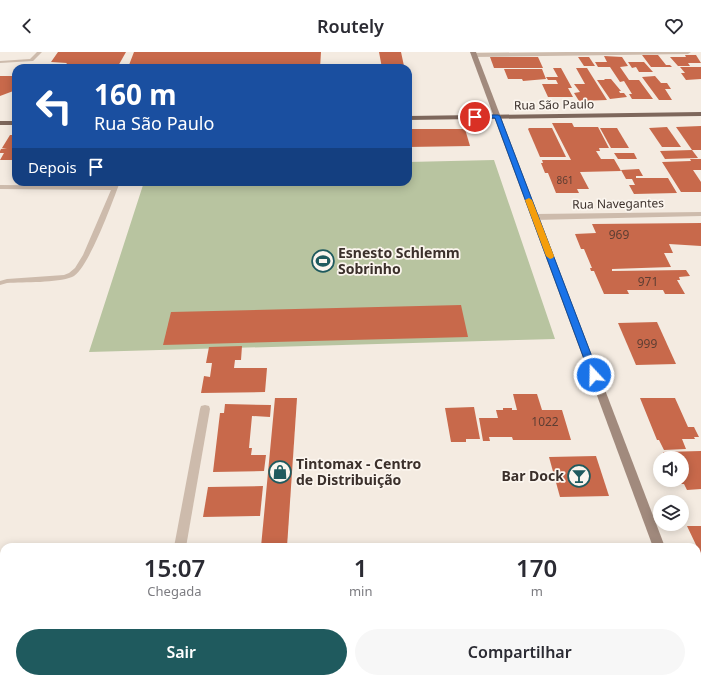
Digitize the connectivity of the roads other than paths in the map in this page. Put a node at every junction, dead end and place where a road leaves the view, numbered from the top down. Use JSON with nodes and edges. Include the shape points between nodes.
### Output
{"nodes":[{"id":1,"x":40,"y":52,"type":"edge"},
{"id":2,"x":688,"y":52,"type":"edge"},
{"id":3,"x":474,"y":54,"type":"edge"},
{"id":4,"x":0,"y":62,"type":"edge"},
{"id":5,"x":701,"y":114,"type":"edge"},
{"id":6,"x":498,"y":116,"type":"junction"},
{"id":7,"x":412,"y":118,"type":"edge"},
{"id":8,"x":0,"y":123,"type":"edge"},
{"id":9,"x":12,"y":123,"type":"edge"},
{"id":10,"x":58,"y":186,"type":"edge"},
{"id":11,"x":116,"y":186,"type":"edge"},
{"id":12,"x":0,"y":187,"type":"edge"},
{"id":13,"x":701,"y":214,"type":"edge"},
{"id":14,"x":535,"y":217,"type":"junction"},
{"id":15,"x":0,"y":284,"type":"edge"},
{"id":16,"x":206,"y":409,"type":"dead end"},
{"id":17,"x":181,"y":543,"type":"edge"},
{"id":18,"x":657,"y":543,"type":"edge"}],
"edges":[{"from":1,"to":4,"type":"lane","via":[[31,60]]},
{"from":2,"to":3,"type":"street"},
{"from":3,"to":6,"type":"main road"},
{"from":5,"to":6,"type":"main road","name":"Rua São Paulo"},
{"from":6,"to":7,"type":"main road","name":"Rua São Paulo"},
{"from":6,"to":14,"type":"main road"},
{"from":8,"to":9,"type":"main road"},
{"from":10,"to":12,"type":"lane"},
{"from":11,"to":15,"type":"lane","via":[[77,270],[64,277],[7,281]]},
{"from":13,"to":14,"type":"street","name":"Rua Navegantes"},
{"from":14,"to":18,"type":"main road"},
{"from":16,"to":17,"type":"street"}]}
